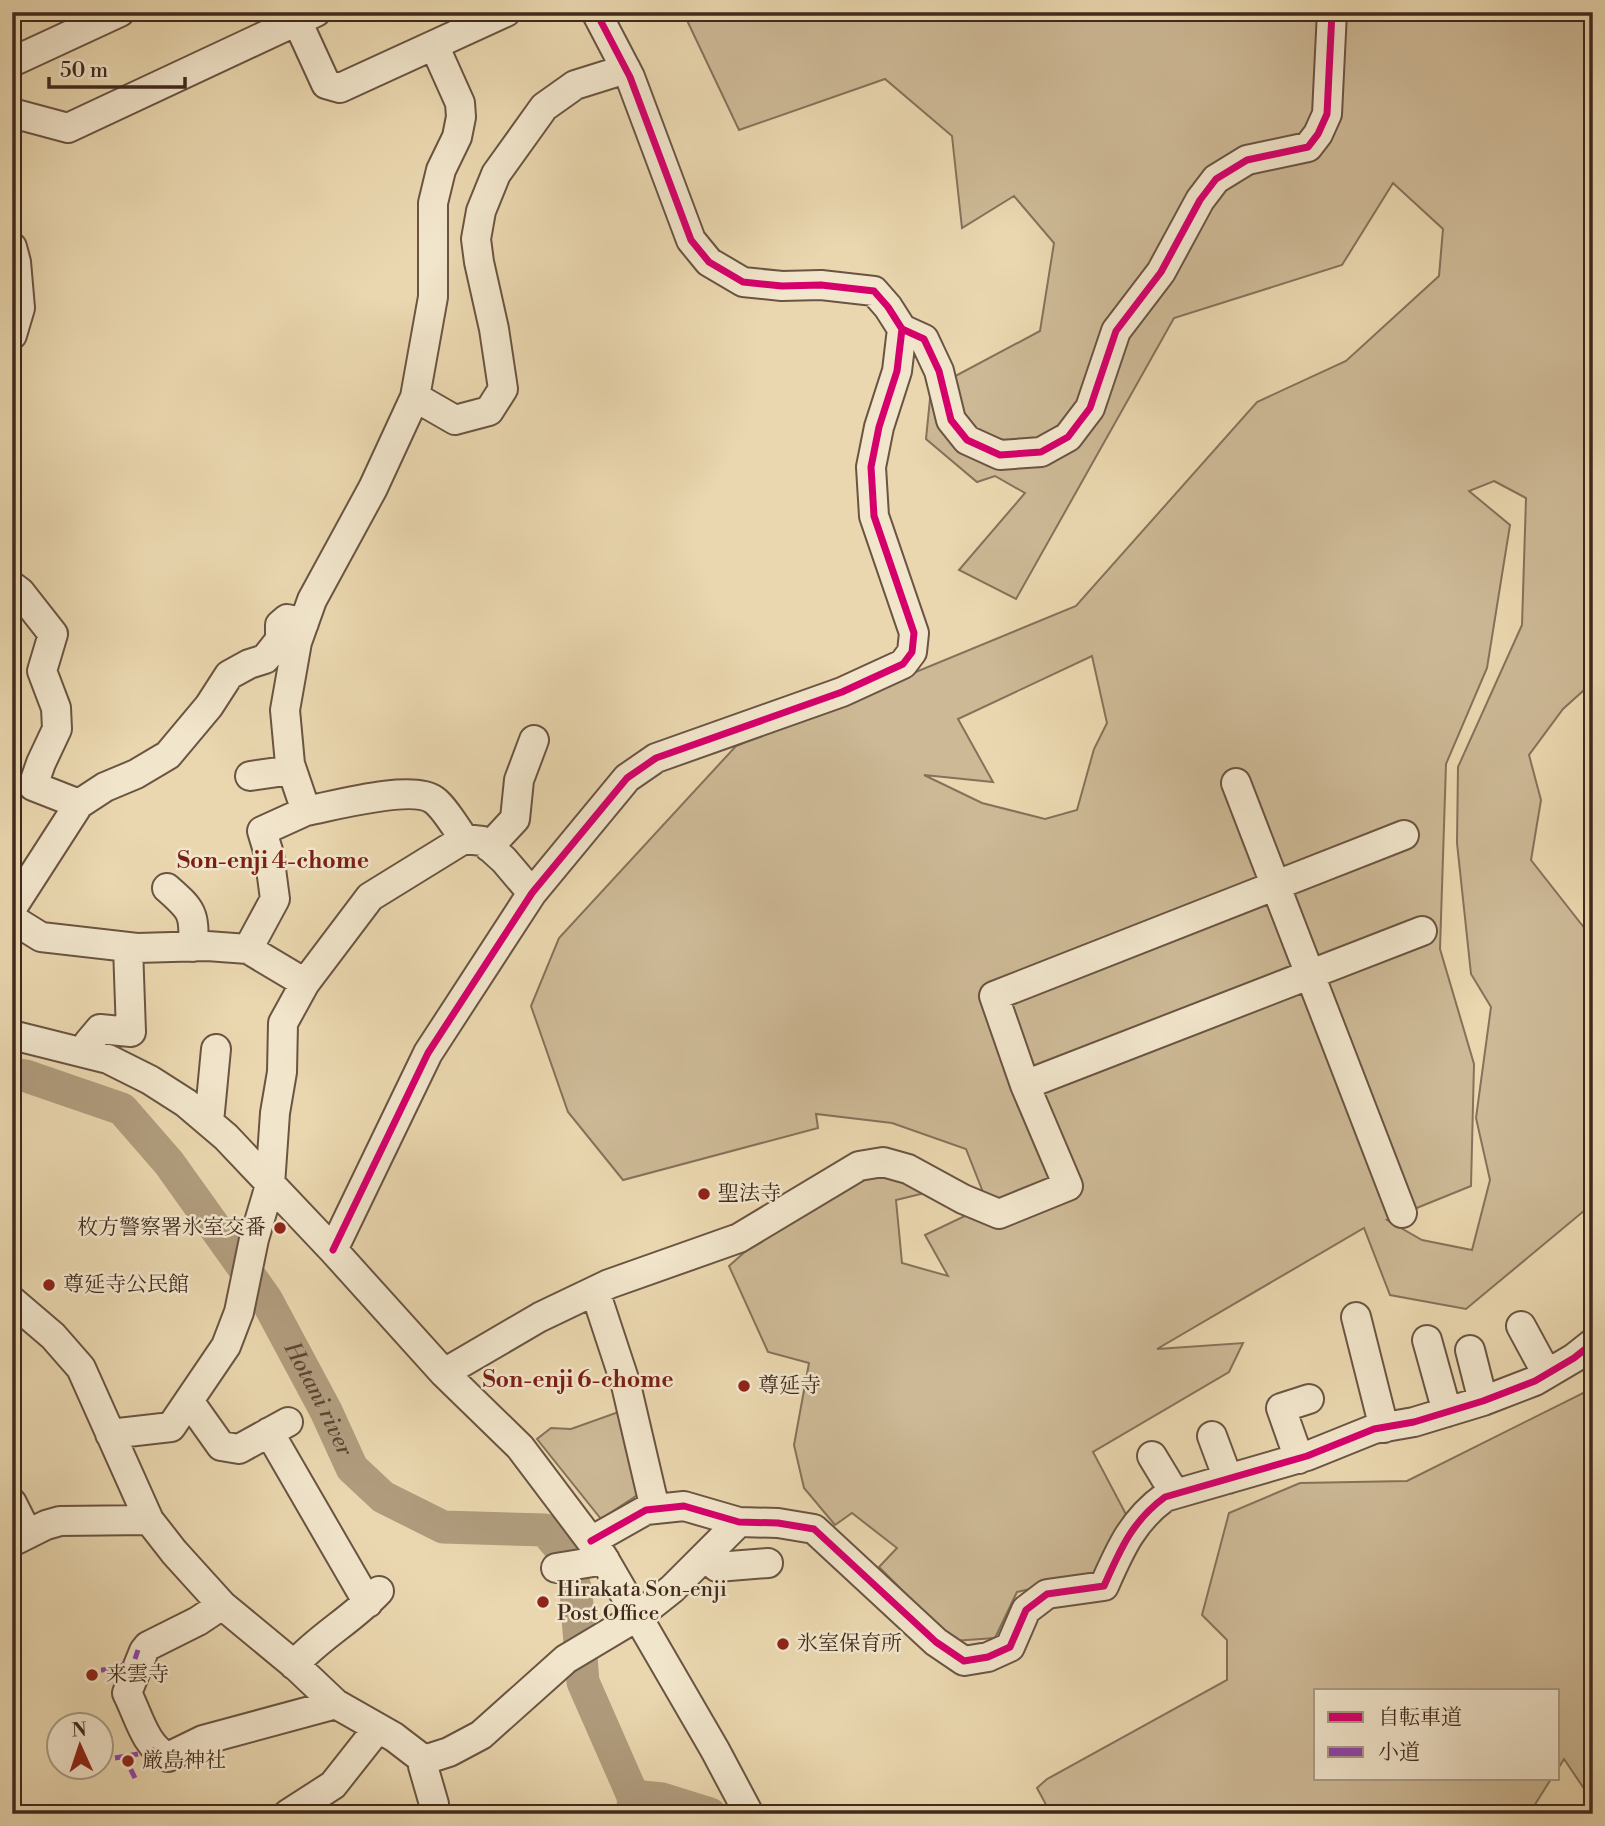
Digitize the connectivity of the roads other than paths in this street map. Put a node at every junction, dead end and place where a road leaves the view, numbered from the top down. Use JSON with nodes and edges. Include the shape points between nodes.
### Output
{"nodes":[{"id":1,"x":120,"y":12,"type":"edge"},
{"id":2,"x":506,"y":12,"type":"edge"},
{"id":3,"x":596,"y":12,"type":"edge"},
{"id":4,"x":1332,"y":12,"type":"edge"},
{"id":5,"x":302,"y":15,"type":"edge"},
{"id":6,"x":434,"y":45,"type":"junction"},
{"id":7,"x":12,"y":62,"type":"edge"},
{"id":8,"x":626,"y":69,"type":"junction"},
{"id":9,"x":12,"y":113,"type":"edge"},
{"id":10,"x":12,"y":247,"type":"edge"},
{"id":11,"x":902,"y":329,"type":"junction"},
{"id":12,"x":12,"y":335,"type":"edge"},
{"id":13,"x":415,"y":397,"type":"junction"},
{"id":14,"x":12,"y":586,"type":"edge"},
{"id":15,"x":304,"y":623,"type":"junction"},
{"id":16,"x":534,"y":740,"type":"dead end"},
{"id":17,"x":292,"y":770,"type":"junction"},
{"id":18,"x":250,"y":776,"type":"dead end"},
{"id":19,"x":1236,"y":783,"type":"dead end"},
{"id":20,"x":79,"y":804,"type":"junction"},
{"id":21,"x":306,"y":811,"type":"junction"},
{"id":22,"x":1404,"y":835,"type":"dead end"},
{"id":23,"x":477,"y":843,"type":"junction"},
{"id":24,"x":24,"y":868,"type":"edge"},
{"id":25,"x":1275,"y":884,"type":"junction"},
{"id":26,"x":167,"y":888,"type":"dead end"},
{"id":27,"x":531,"y":893,"type":"junction"},
{"id":28,"x":12,"y":908,"type":"edge"},
{"id":29,"x":12,"y":919,"type":"edge"},
{"id":30,"x":1422,"y":931,"type":"dead end"},
{"id":31,"x":128,"y":947,"type":"junction"},
{"id":32,"x":194,"y":947,"type":"junction"},
{"id":33,"x":248,"y":949,"type":"junction"},
{"id":34,"x":1311,"y":975,"type":"junction"},
{"id":35,"x":305,"y":983,"type":"junction"},
{"id":36,"x":12,"y":1035,"type":"edge"},
{"id":37,"x":216,"y":1049,"type":"dead end"},
{"id":38,"x":84,"y":1052,"type":"junction"},
{"id":39,"x":1025,"y":1085,"type":"junction"},
{"id":40,"x":209,"y":1122,"type":"junction"},
{"id":41,"x":270,"y":1185,"type":"junction"},
{"id":42,"x":1402,"y":1213,"type":"dead end"},
{"id":43,"x":333,"y":1250,"type":"junction"},
{"id":44,"x":595,"y":1291,"type":"junction"},
{"id":45,"x":12,"y":1301,"type":"edge"},
{"id":46,"x":1356,"y":1317,"type":"dead end"},
{"id":47,"x":1521,"y":1326,"type":"dead end"},
{"id":48,"x":1427,"y":1340,"type":"dead end"},
{"id":49,"x":1593,"y":1343,"type":"edge"},
{"id":50,"x":1469,"y":1350,"type":"dead end"},
{"id":51,"x":444,"y":1373,"type":"junction"},
{"id":52,"x":1547,"y":1374,"type":"junction"},
{"id":53,"x":1309,"y":1399,"type":"dead end"},
{"id":54,"x":189,"y":1401,"type":"junction"},
{"id":55,"x":1483,"y":1401,"type":"junction"},
{"id":56,"x":1447,"y":1412,"type":"junction"},
{"id":57,"x":1384,"y":1428,"type":"junction"},
{"id":58,"x":110,"y":1434,"type":"junction"},
{"id":59,"x":1212,"y":1436,"type":"dead end"},
{"id":60,"x":1152,"y":1456,"type":"dead end"},
{"id":61,"x":1299,"y":1459,"type":"junction"},
{"id":62,"x":1228,"y":1479,"type":"junction"},
{"id":63,"x":1175,"y":1494,"type":"junction"},
{"id":64,"x":12,"y":1503,"type":"edge"},
{"id":65,"x":655,"y":1509,"type":"junction"},
{"id":66,"x":149,"y":1520,"type":"junction"},
{"id":67,"x":739,"y":1522,"type":"junction"},
{"id":68,"x":20,"y":1538,"type":"edge"},
{"id":69,"x":705,"y":1557,"type":"junction"},
{"id":70,"x":583,"y":1558,"type":"junction"},
{"id":71,"x":768,"y":1563,"type":"dead end"},
{"id":72,"x":222,"y":1605,"type":"junction"},
{"id":73,"x":638,"y":1616,"type":"junction"},
{"id":74,"x":294,"y":1665,"type":"junction"},
{"id":75,"x":336,"y":1703,"type":"junction"},
{"id":76,"x":378,"y":1728,"type":"junction"},
{"id":77,"x":424,"y":1760,"type":"junction"},
{"id":78,"x":747,"y":1809,"type":"edge"},
{"id":79,"x":289,"y":1814,"type":"edge"},
{"id":80,"x":434,"y":1814,"type":"edge"}],
"edges":[{"from":1,"to":7,"type":"street"},
{"from":2,"to":6,"type":"street"},
{"from":3,"to":8,"type":"street"},
{"from":4,"to":11,"type":"street","via":[[1327,114],[1318,134],[1308,147],[1247,160],[1216,179],[1161,272],[1116,331],[1090,408],[1068,438],[1041,453],[1000,455],[967,440],[951,420],[939,371],[924,339]]},
{"from":5,"to":6,"type":"street","via":[[326,84],[340,88]]},
{"from":5,"to":9,"type":"street","via":[[68,128]]},
{"from":6,"to":13,"type":"street","via":[[460,103],[461,117],[433,203],[433,297]]},
{"from":8,"to":11,"type":"street","via":[[691,240],[709,262],[743,282],[874,291]]},
{"from":8,"to":13,"type":"street","via":[[575,85],[544,107],[496,174],[481,211],[476,239],[503,389],[489,411],[455,420]]},
{"from":10,"to":12,"type":"street","via":[[20,308]]},
{"from":11,"to":27,"type":"street","via":[[897,371],[871,467],[874,516],[914,633],[912,652],[903,664],[842,692],[656,758],[627,778]]},
{"from":13,"to":15,"type":"street"},
{"from":14,"to":20,"type":"street","via":[[53,634],[42,671],[56,708],[57,729],[33,786]]},
{"from":15,"to":17,"type":"street","via":[[285,710]]},
{"from":15,"to":20,"type":"street","via":[[287,619],[279,625],[280,640],[265,659],[229,675],[168,755]]},
{"from":16,"to":23,"type":"street","via":[[519,780],[515,820]]},
{"from":17,"to":18,"type":"street"},
{"from":17,"to":21,"type":"street"},
{"from":19,"to":25,"type":"street"},
{"from":20,"to":24,"type":"street"},
{"from":21,"to":23,"type":"street","via":[[418,794],[435,800]]},
{"from":21,"to":33,"type":"street","via":[[262,831],[275,899]]},
{"from":22,"to":25,"type":"street"},
{"from":23,"to":27,"type":"street","via":[[504,860]]},
{"from":23,"to":35,"type":"street","via":[[370,897]]},
{"from":24,"to":28,"type":"street"},
{"from":25,"to":34,"type":"street"},
{"from":25,"to":39,"type":"street","via":[[995,996]]},
{"from":26,"to":32,"type":"street","via":[[190,908]]},
{"from":27,"to":43,"type":"street","via":[[428,1053]]},
{"from":29,"to":31,"type":"street","via":[[41,937]]},
{"from":30,"to":34,"type":"street"},
{"from":31,"to":32,"type":"street"},
{"from":31,"to":38,"type":"street","via":[[131,1032],[100,1029]]},
{"from":32,"to":33,"type":"street"},
{"from":33,"to":35,"type":"street"},
{"from":34,"to":39,"type":"street"},
{"from":34,"to":42,"type":"street"},
{"from":35,"to":41,"type":"street","via":[[283,1023]]},
{"from":36,"to":38,"type":"street"},
{"from":37,"to":40,"type":"street"},
{"from":38,"to":40,"type":"street","via":[[150,1080]]},
{"from":39,"to":44,"type":"street","via":[[1068,1186],[999,1214],[908,1169],[883,1162],[859,1166],[739,1238]]},
{"from":40,"to":41,"type":"street"},
{"from":41,"to":43,"type":"street"},
{"from":41,"to":54,"type":"street","via":[[239,1312],[226,1346]]},
{"from":43,"to":51,"type":"street"},
{"from":44,"to":51,"type":"street"},
{"from":44,"to":65,"type":"street","via":[[626,1385]]},
{"from":45,"to":58,"type":"street","via":[[81,1368]]},
{"from":46,"to":57,"type":"street"},
{"from":47,"to":52,"type":"street"},
{"from":48,"to":56,"type":"street"},
{"from":49,"to":52,"type":"street"},
{"from":50,"to":55,"type":"street"},
{"from":51,"to":70,"type":"street","via":[[520,1447]]},
{"from":52,"to":55,"type":"street"},
{"from":53,"to":61,"type":"street","via":[[1281,1408]]},
{"from":54,"to":58,"type":"street","via":[[171,1427]]},
{"from":54,"to":74,"type":"street","via":[[221,1446],[239,1448],[279,1427],[374,1596]]},
{"from":55,"to":56,"type":"street"},
{"from":56,"to":57,"type":"street"},
{"from":57,"to":61,"type":"street"},
{"from":58,"to":66,"type":"street"},
{"from":59,"to":62,"type":"street"},
{"from":60,"to":63,"type":"street"},
{"from":61,"to":62,"type":"street"},
{"from":62,"to":63,"type":"street"},
{"from":63,"to":67,"type":"street","via":[[1146,1511],[1124,1541],[1104,1586],[1047,1594],[1026,1611],[1010,1647],[964,1661],[936,1642],[814,1530]]},
{"from":64,"to":68,"type":"street"},
{"from":65,"to":67,"type":"street","via":[[684,1506]]},
{"from":65,"to":70,"type":"street","via":[[626,1519]]},
{"from":66,"to":68,"type":"street","via":[[60,1521]]},
{"from":66,"to":72,"type":"street"},
{"from":67,"to":69,"type":"street"},
{"from":69,"to":71,"type":"street","via":[[717,1567]]},
{"from":69,"to":73,"type":"street"},
{"from":70,"to":73,"type":"street"},
{"from":72,"to":74,"type":"street"},
{"from":72,"to":75,"type":"street","via":[[144,1651],[127,1693],[150,1744],[159,1753],[168,1757],[203,1740]]},
{"from":73,"to":77,"type":"street","via":[[566,1659],[481,1735]]},
{"from":73,"to":78,"type":"street"},
{"from":74,"to":75,"type":"street"},
{"from":75,"to":76,"type":"street"},
{"from":76,"to":77,"type":"street"},
{"from":76,"to":79,"type":"street","via":[[333,1785]]},
{"from":77,"to":80,"type":"street"}]}
